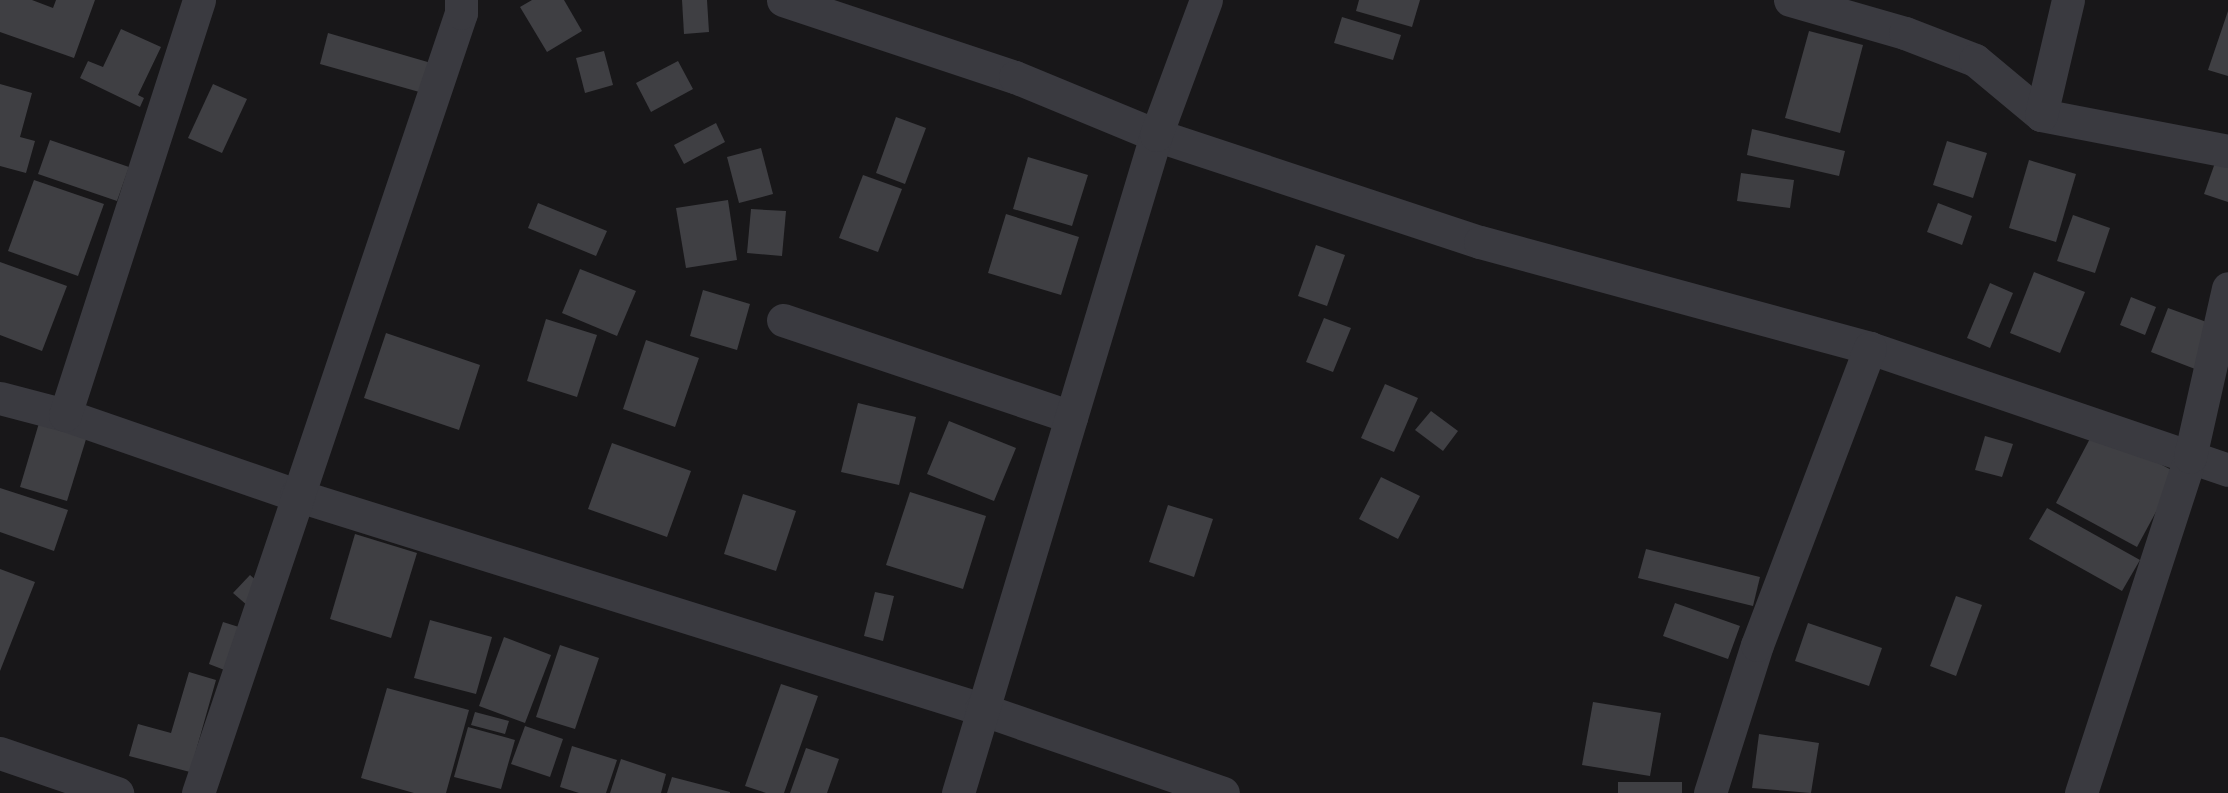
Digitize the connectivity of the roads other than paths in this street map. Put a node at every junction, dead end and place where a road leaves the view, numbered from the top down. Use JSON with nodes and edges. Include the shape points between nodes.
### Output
{"nodes":[{"id":1,"x":199,"y":0,"type":"edge"},
{"id":2,"x":461,"y":0,"type":"edge"},
{"id":3,"x":783,"y":0,"type":"edge"},
{"id":4,"x":1206,"y":0,"type":"edge"},
{"id":5,"x":1790,"y":0,"type":"edge"},
{"id":6,"x":2068,"y":0,"type":"edge"},
{"id":7,"x":2041,"y":115,"type":"junction"},
{"id":8,"x":1156,"y":135,"type":"junction"},
{"id":9,"x":2228,"y":151,"type":"edge"},
{"id":10,"x":2228,"y":288,"type":"edge"},
{"id":11,"x":783,"y":320,"type":"dead end"},
{"id":12,"x":1870,"y":348,"type":"junction"},
{"id":13,"x":0,"y":398,"type":"edge"},
{"id":14,"x":65,"y":415,"type":"junction"},
{"id":15,"x":1071,"y":417,"type":"junction"},
{"id":16,"x":2190,"y":457,"type":"junction"},
{"id":17,"x":2228,"y":470,"type":"edge"},
{"id":18,"x":296,"y":495,"type":"junction"},
{"id":19,"x":981,"y":709,"type":"junction"},
{"id":20,"x":0,"y":753,"type":"edge"},
{"id":21,"x":117,"y":793,"type":"edge"},
{"id":22,"x":198,"y":793,"type":"edge"},
{"id":23,"x":958,"y":793,"type":"edge"},
{"id":24,"x":1223,"y":793,"type":"edge"},
{"id":25,"x":1710,"y":793,"type":"edge"},
{"id":26,"x":2081,"y":793,"type":"edge"}],
"edges":[{"from":1,"to":14,"type":"street"},
{"from":2,"to":18,"type":"street","via":[[461,13]]},
{"from":3,"to":8,"type":"street","via":[[1015,77]]},
{"from":4,"to":8,"type":"street"},
{"from":5,"to":7,"type":"street","via":[[1905,33],[1975,60]]},
{"from":6,"to":7,"type":"street"},
{"from":7,"to":9,"type":"street"},
{"from":8,"to":12,"type":"street","via":[[1480,242]]},
{"from":8,"to":15,"type":"street"},
{"from":10,"to":16,"type":"street"},
{"from":11,"to":15,"type":"street"},
{"from":12,"to":16,"type":"street"},
{"from":12,"to":25,"type":"street","via":[[1757,645]]},
{"from":13,"to":14,"type":"street"},
{"from":14,"to":18,"type":"street"},
{"from":15,"to":19,"type":"street"},
{"from":16,"to":17,"type":"street"},
{"from":16,"to":26,"type":"street"},
{"from":18,"to":19,"type":"street"},
{"from":18,"to":22,"type":"street"},
{"from":19,"to":23,"type":"street"},
{"from":19,"to":24,"type":"street"},
{"from":20,"to":21,"type":"street"}]}
